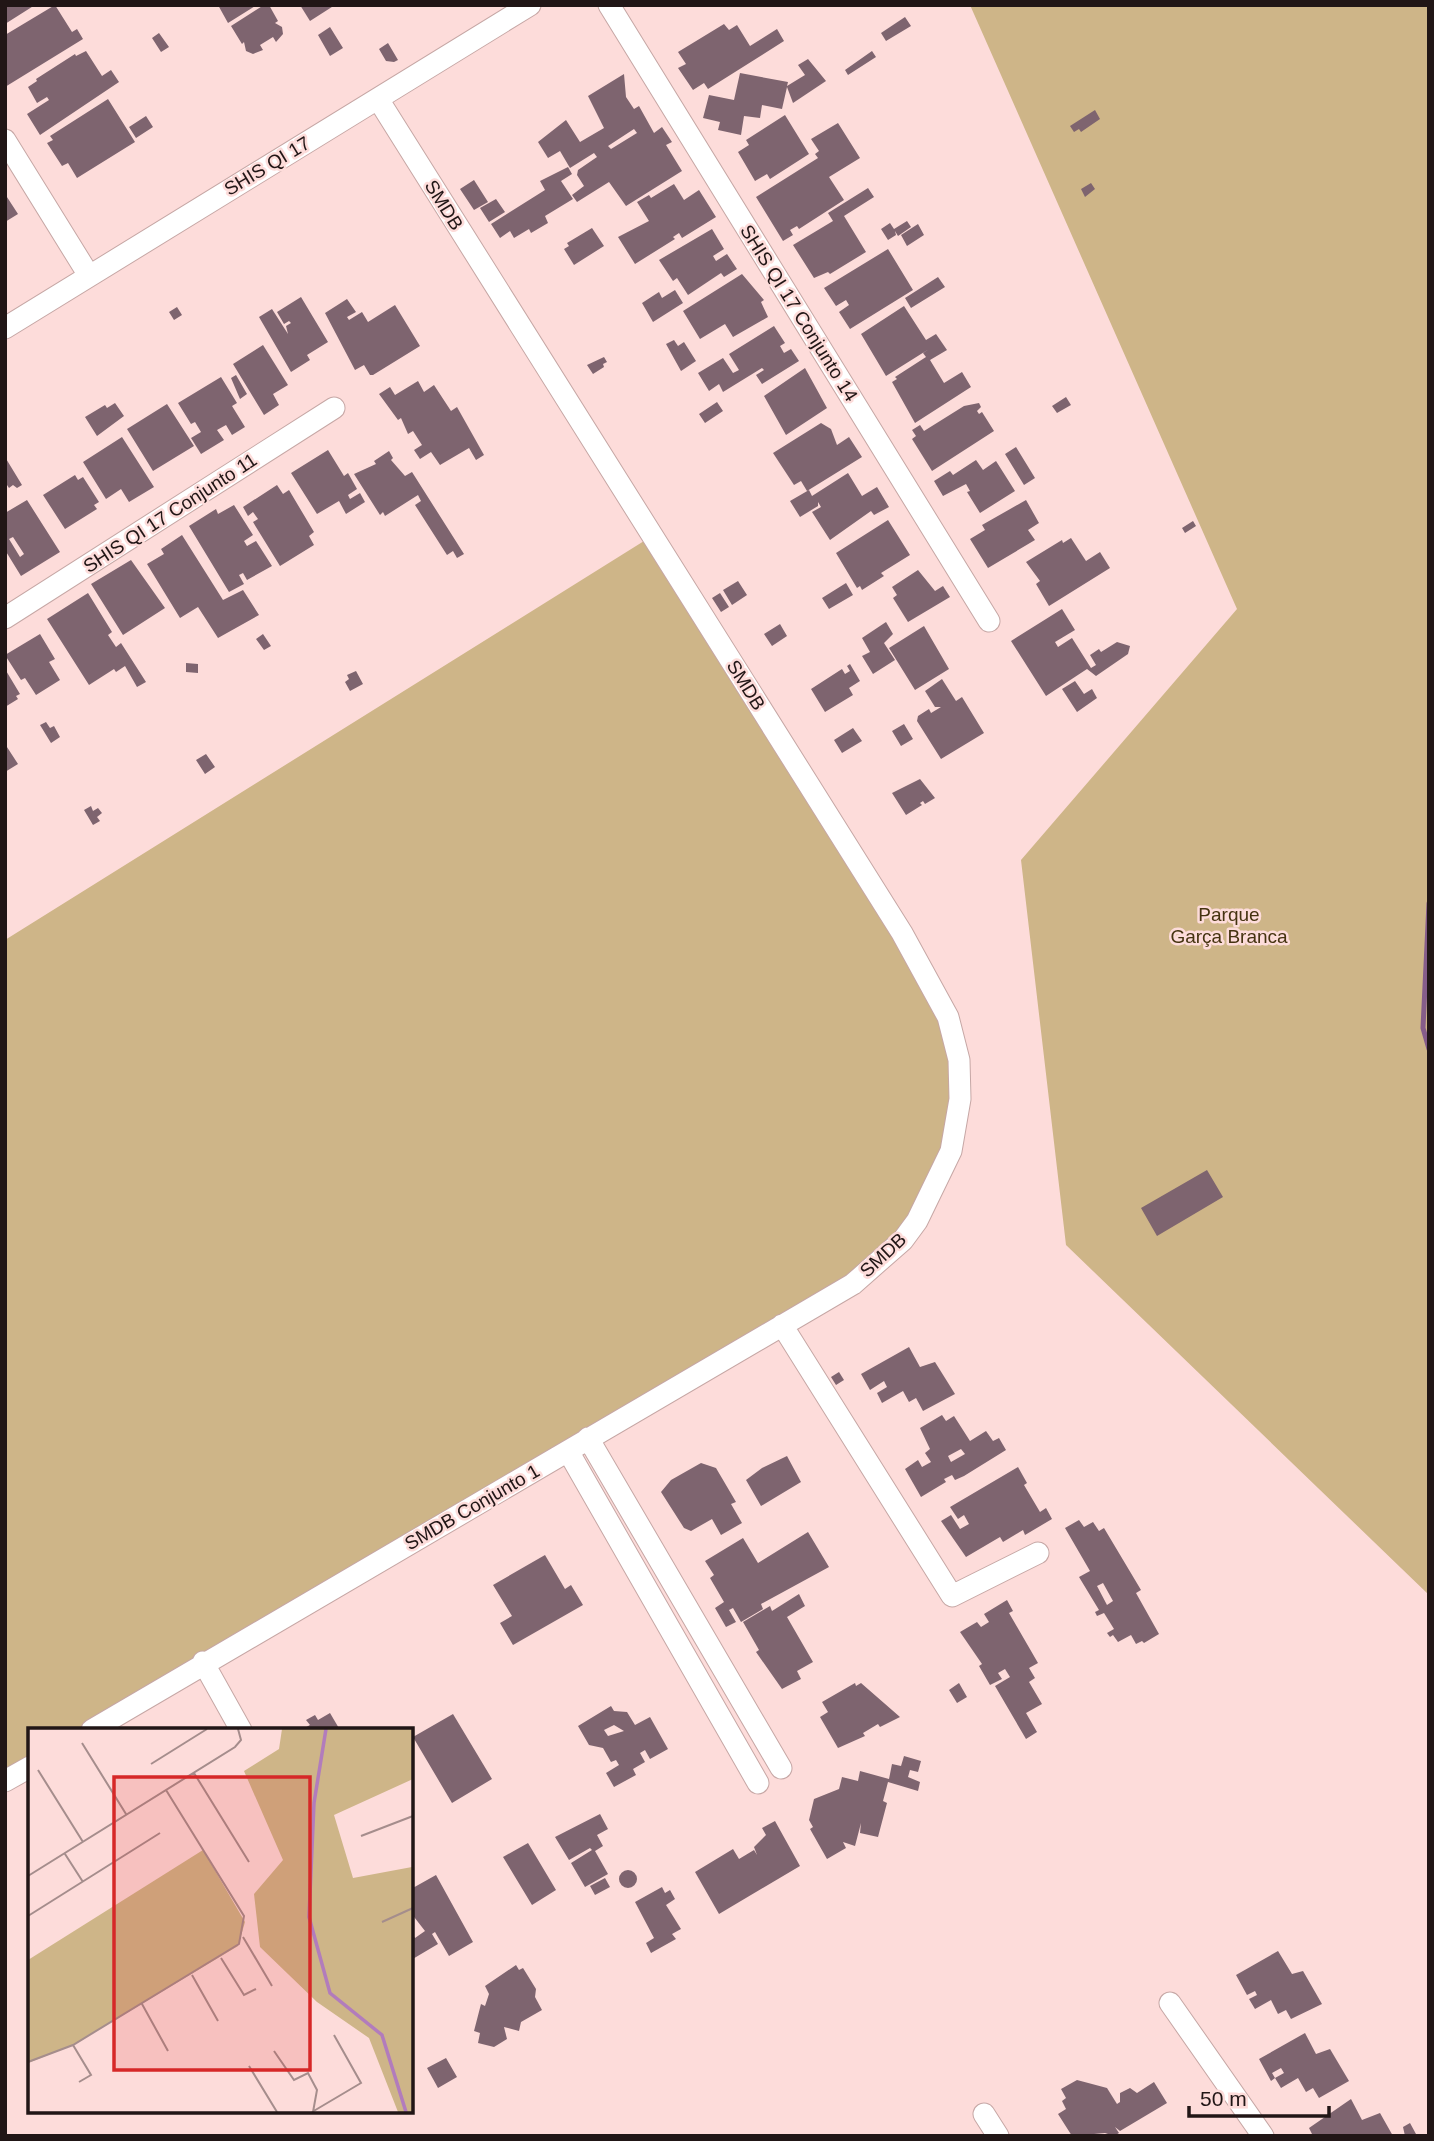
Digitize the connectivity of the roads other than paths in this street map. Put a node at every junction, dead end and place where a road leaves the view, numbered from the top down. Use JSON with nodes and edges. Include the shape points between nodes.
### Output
{"nodes":[{"id":1,"x":530,"y":5,"type":"edge"},
{"id":2,"x":609,"y":5,"type":"edge"},
{"id":3,"x":378,"y":99,"type":"junction"},
{"id":4,"x":5,"y":140,"type":"edge"},
{"id":5,"x":88,"y":274,"type":"junction"},
{"id":6,"x":5,"y":328,"type":"edge"},
{"id":7,"x":334,"y":408,"type":"dead end"},
{"id":8,"x":5,"y":618,"type":"edge"},
{"id":9,"x":989,"y":621,"type":"dead end"},
{"id":10,"x":853,"y":1284,"type":"joint"},
{"id":11,"x":782,"y":1325,"type":"junction"},
{"id":12,"x":588,"y":1438,"type":"junction"},
{"id":13,"x":568,"y":1451,"type":"junction"},
{"id":14,"x":1038,"y":1553,"type":"dead end"},
{"id":15,"x":203,"y":1662,"type":"junction"},
{"id":16,"x":95,"y":1728,"type":"edge"},
{"id":17,"x":241,"y":1728,"type":"edge"},
{"id":18,"x":28,"y":1768,"type":"edge"},
{"id":19,"x":781,"y":1768,"type":"dead end"},
{"id":20,"x":5,"y":1781,"type":"edge"},
{"id":21,"x":758,"y":1783,"type":"dead end"},
{"id":22,"x":1170,"y":2003,"type":"dead end"},
{"id":23,"x":984,"y":2114,"type":"dead end"},
{"id":24,"x":998,"y":2136,"type":"edge"},
{"id":25,"x":1263,"y":2136,"type":"edge"}],
"edges":[{"from":1,"to":3,"type":"street","name":"SHIS QI 17"},
{"from":2,"to":9,"type":"street","name":"SHIS QI 17 Conjunto 14"},
{"from":3,"to":5,"type":"street","name":"SHIS QI 17"},
{"from":3,"to":10,"type":"street","name":"SMDB","via":[[902,933],[948,1017],[959,1060],[960,1099],[951,1151],[917,1222]]},
{"from":4,"to":5,"type":"street"},
{"from":5,"to":6,"type":"street","name":"SHIS QI 17"},
{"from":7,"to":8,"type":"street","name":"SHIS QI 17 Conjunto 11"},
{"from":10,"to":11,"type":"street","name":"SMDB Conjunto 1"},
{"from":11,"to":12,"type":"street","name":"SMDB Conjunto 1"},
{"from":11,"to":14,"type":"street","via":[[952,1596]]},
{"from":12,"to":13,"type":"street","name":"SMDB Conjunto 1"},
{"from":12,"to":19,"type":"street"},
{"from":13,"to":15,"type":"street","name":"SMDB Conjunto 1"},
{"from":13,"to":21,"type":"street"},
{"from":15,"to":16,"type":"street","name":"SMDB Conjunto 1"},
{"from":15,"to":17,"type":"street"},
{"from":18,"to":20,"type":"street"},
{"from":22,"to":25,"type":"street"},
{"from":23,"to":24,"type":"street"}]}
